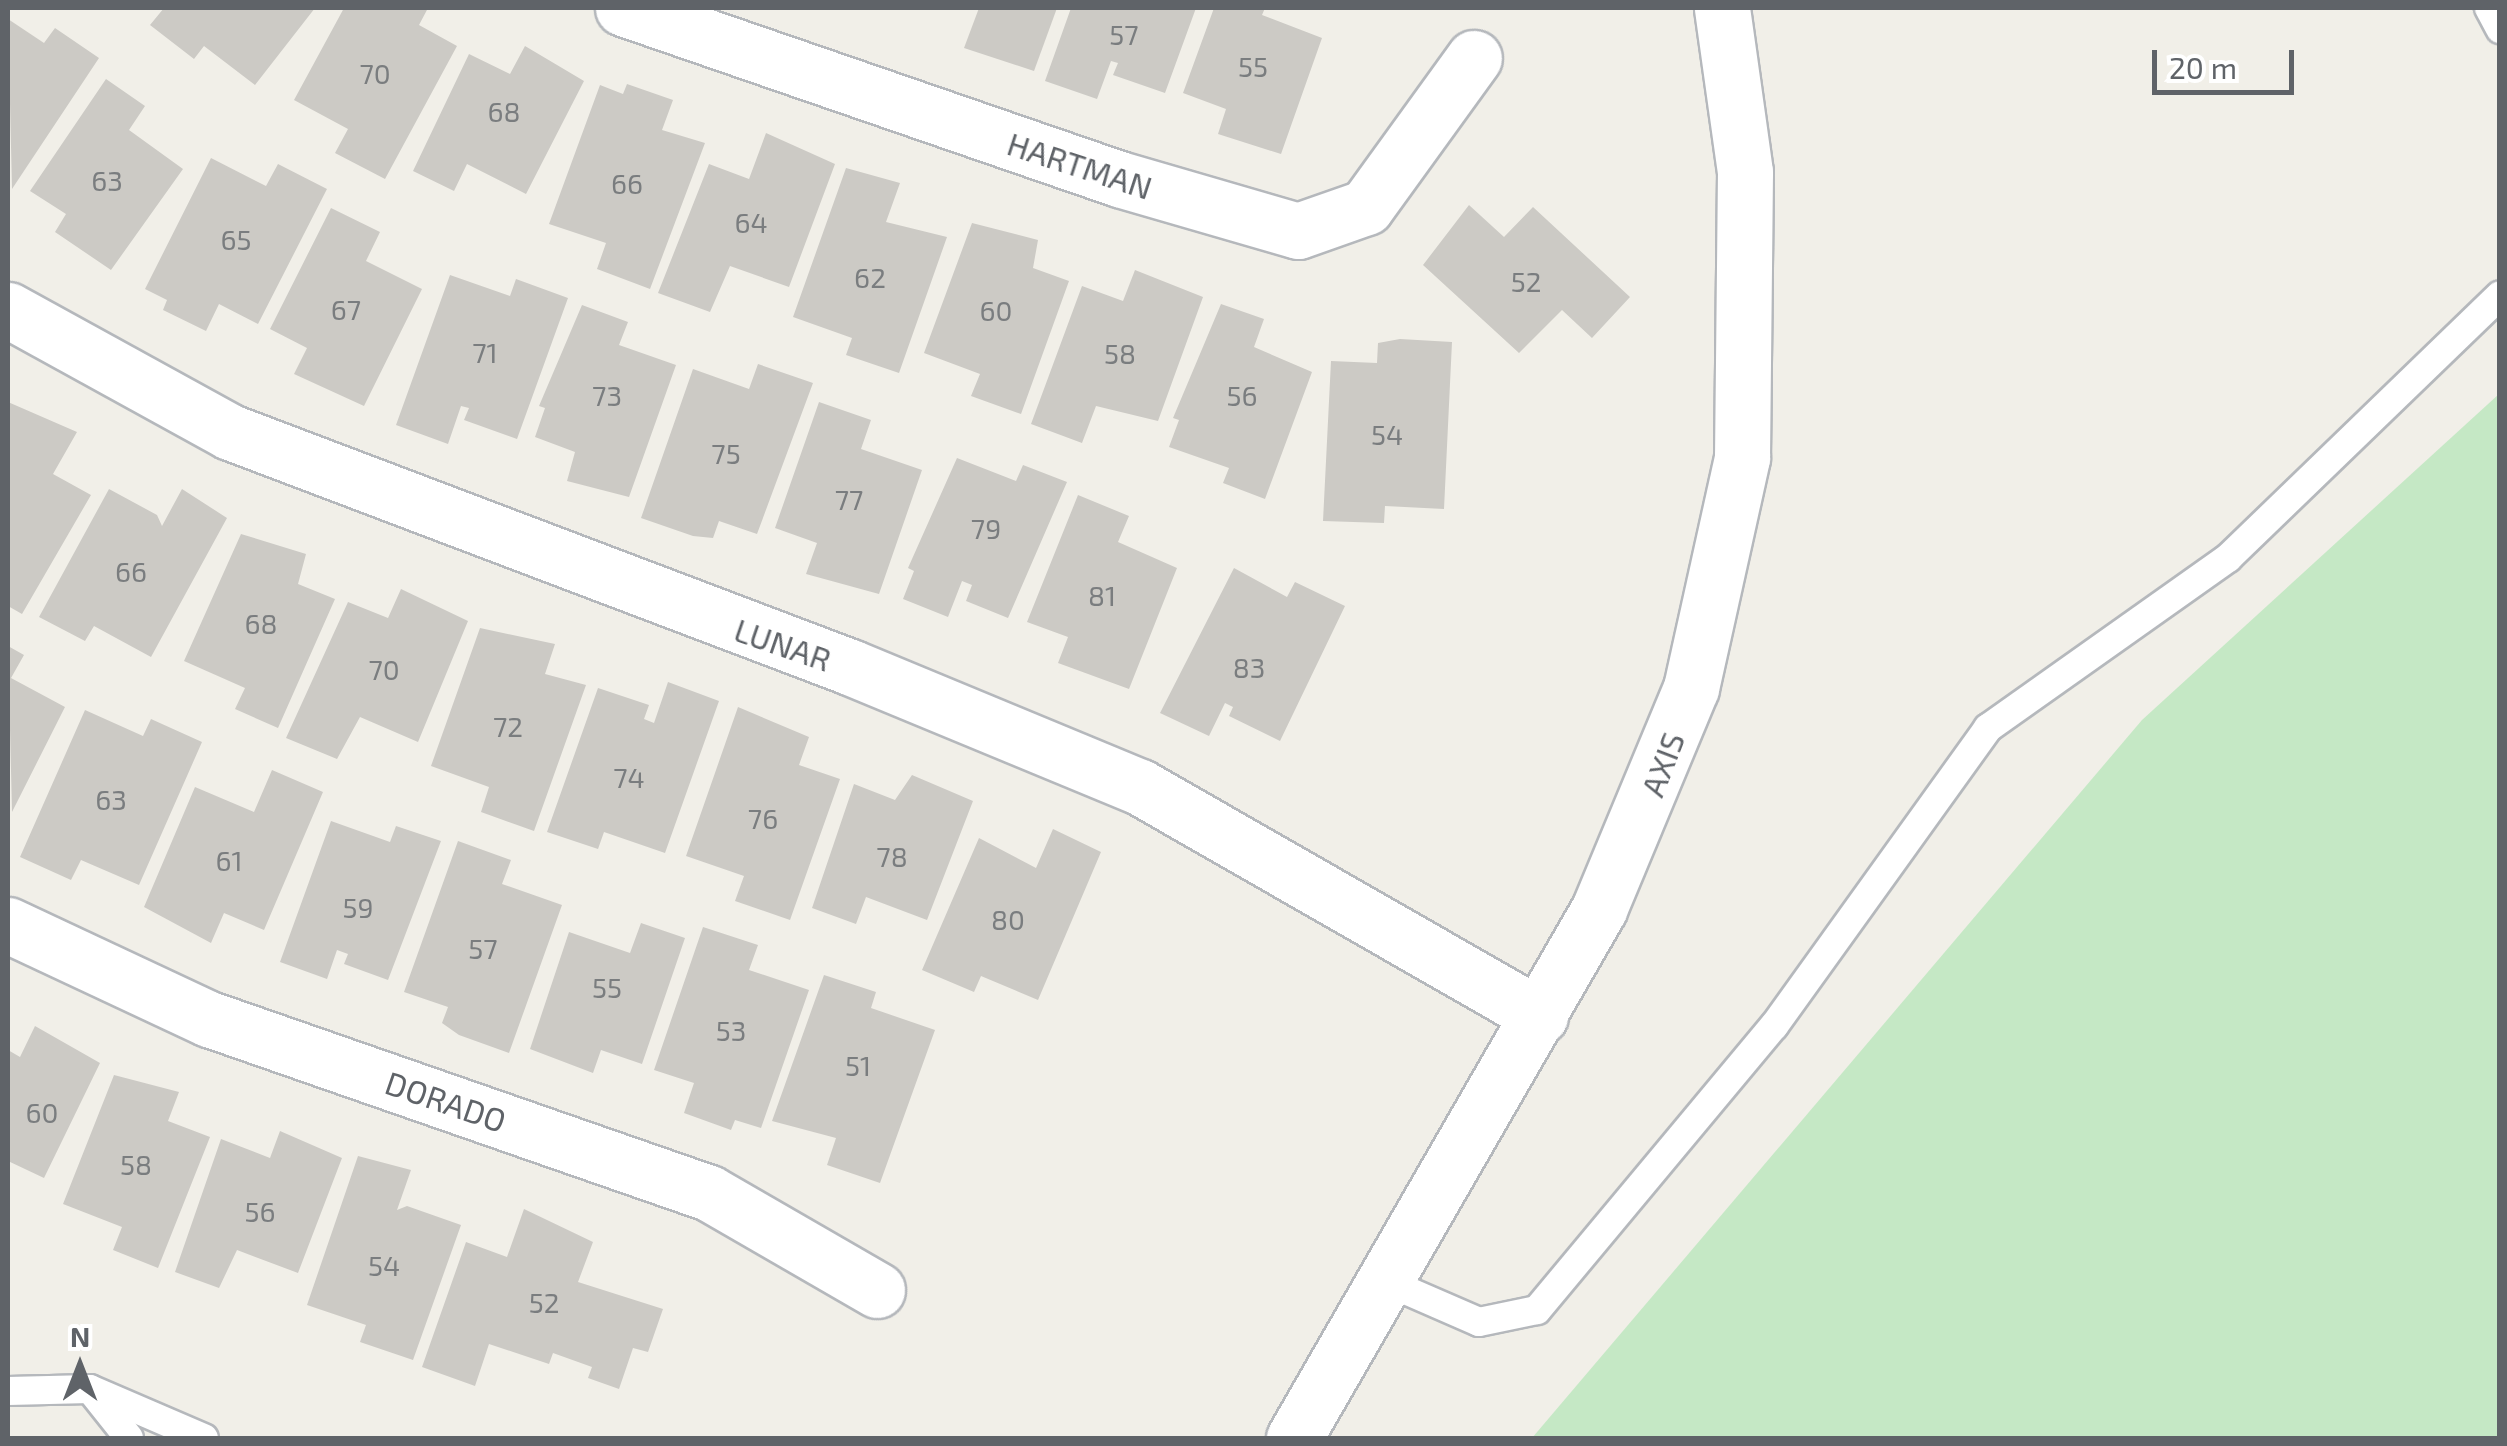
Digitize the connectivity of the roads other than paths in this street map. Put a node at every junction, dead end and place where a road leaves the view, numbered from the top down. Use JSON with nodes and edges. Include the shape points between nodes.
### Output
{"nodes":[{"id":1,"x":623,"y":8,"type":"edge"},
{"id":2,"x":1722,"y":8,"type":"edge"},
{"id":3,"x":2488,"y":8,"type":"edge"},
{"id":4,"x":2500,"y":29,"type":"edge"},
{"id":5,"x":1474,"y":58,"type":"dead end"},
{"id":6,"x":2500,"y":295,"type":"edge"},
{"id":7,"x":8,"y":310,"type":"edge"},
{"id":8,"x":8,"y":925,"type":"edge"},
{"id":9,"x":1540,"y":1016,"type":"junction"},
{"id":10,"x":1386,"y":1282,"type":"junction"},
{"id":11,"x":877,"y":1290,"type":"dead end"},
{"id":12,"x":90,"y":1389,"type":"junction"},
{"id":13,"x":8,"y":1391,"type":"edge"},
{"id":14,"x":129,"y":1438,"type":"edge"},
{"id":15,"x":204,"y":1438,"type":"edge"},
{"id":16,"x":1294,"y":1438,"type":"edge"}],
"edges":[{"from":1,"to":5,"type":"street","name":"HARTMAN","via":[[1119,179],[1298,231],[1366,207]]},
{"from":2,"to":9,"type":"street","name":"AXIS","via":[[1745,172],[1742,458],[1691,688],[1600,908]]},
{"from":3,"to":4,"type":"lane"},
{"from":6,"to":10,"type":"lane","via":[[2228,558],[1988,728],[1774,1026],[1537,1310],[1479,1322]]},
{"from":7,"to":9,"type":"street","name":"LUNAR","via":[[230,432],[850,666],[1140,787]]},
{"from":8,"to":11,"type":"street","name":"DORADO","via":[[209,1018],[709,1192]]},
{"from":9,"to":10,"type":"street","name":"AXIS"},
{"from":10,"to":16,"type":"street","name":"AXIS"},
{"from":12,"to":13,"type":"lane"},
{"from":12,"to":14,"type":"lane"},
{"from":12,"to":15,"type":"lane"}]}
